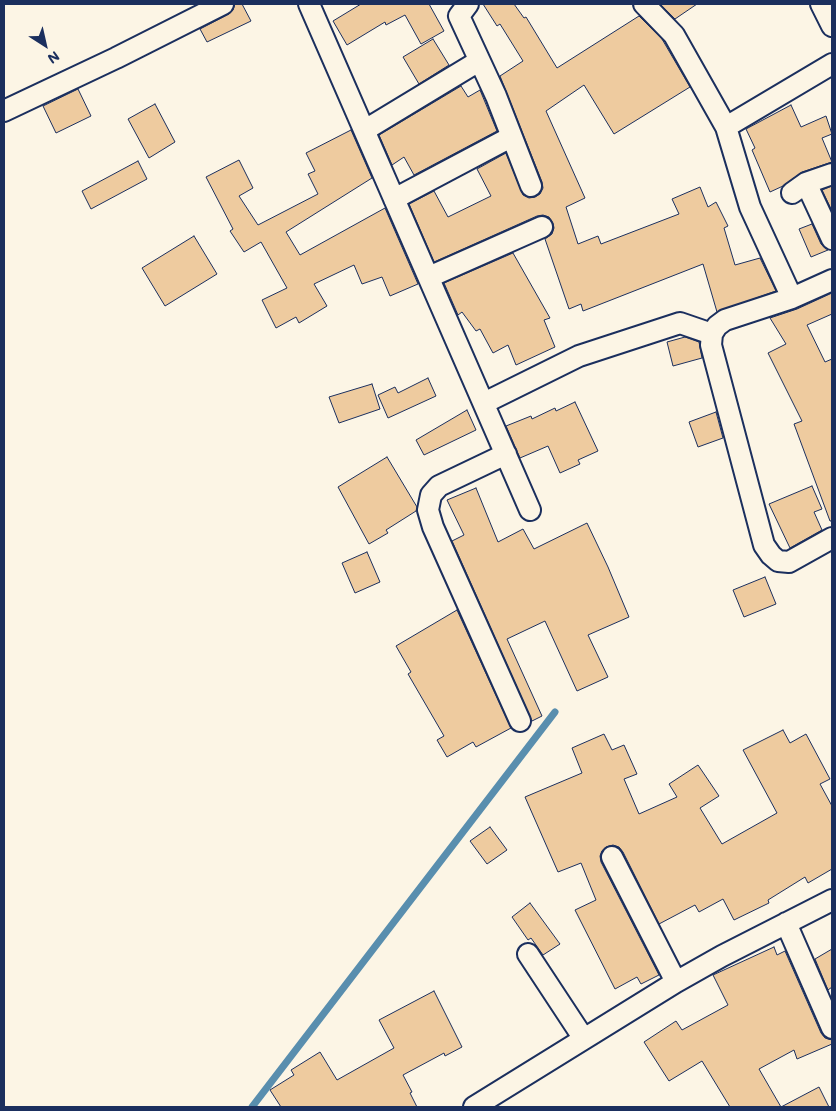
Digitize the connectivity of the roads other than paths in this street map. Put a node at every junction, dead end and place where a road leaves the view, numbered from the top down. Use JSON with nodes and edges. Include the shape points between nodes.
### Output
{"nodes":[{"id":1,"x":223,"y":4,"type":"edge"},
{"id":2,"x":309,"y":4,"type":"edge"},
{"id":3,"x":468,"y":4,"type":"edge"},
{"id":4,"x":644,"y":4,"type":"edge"},
{"id":5,"x":821,"y":4,"type":"edge"},
{"id":6,"x":832,"y":26,"type":"edge"},
{"id":7,"x":479,"y":61,"type":"junction"},
{"id":8,"x":832,"y":64,"type":"edge"},
{"id":9,"x":4,"y":111,"type":"edge"},
{"id":10,"x":726,"y":127,"type":"junction"},
{"id":11,"x":364,"y":130,"type":"junction"},
{"id":12,"x":511,"y":137,"type":"junction"},
{"id":13,"x":832,"y":174,"type":"edge"},
{"id":14,"x":531,"y":186,"type":"dead end"},
{"id":15,"x":394,"y":199,"type":"junction"},
{"id":16,"x":542,"y":227,"type":"dead end"},
{"id":17,"x":832,"y":239,"type":"edge"},
{"id":18,"x":429,"y":277,"type":"junction"},
{"id":19,"x":832,"y":280,"type":"edge"},
{"id":20,"x":792,"y":298,"type":"junction"},
{"id":21,"x":712,"y":334,"type":"junction"},
{"id":22,"x":484,"y":403,"type":"junction"},
{"id":23,"x":506,"y":454,"type":"junction"},
{"id":24,"x":530,"y":510,"type":"dead end"},
{"id":25,"x":832,"y":538,"type":"edge"},
{"id":26,"x":520,"y":721,"type":"dead end"},
{"id":27,"x":612,"y":857,"type":"dead end"},
{"id":28,"x":832,"y":900,"type":"edge"},
{"id":29,"x":786,"y":923,"type":"junction"},
{"id":30,"x":528,"y":954,"type":"dead end"},
{"id":31,"x":676,"y":982,"type":"junction"},
{"id":32,"x":832,"y":1028,"type":"edge"},
{"id":33,"x":584,"y":1039,"type":"junction"},
{"id":34,"x":474,"y":1107,"type":"edge"}],
"edges":[{"from":1,"to":9,"type":"street"},
{"from":2,"to":11,"type":"street"},
{"from":3,"to":7,"type":"street","via":[[459,16]]},
{"from":4,"to":10,"type":"street","via":[[674,35]]},
{"from":5,"to":6,"type":"street"},
{"from":7,"to":11,"type":"street"},
{"from":7,"to":12,"type":"street"},
{"from":8,"to":10,"type":"street"},
{"from":10,"to":20,"type":"street","via":[[750,207]]},
{"from":11,"to":15,"type":"street"},
{"from":12,"to":14,"type":"street"},
{"from":12,"to":15,"type":"street"},
{"from":13,"to":17,"type":"street","via":[[799,188]]},
{"from":15,"to":18,"type":"street"},
{"from":16,"to":18,"type":"street"},
{"from":18,"to":22,"type":"street"},
{"from":19,"to":20,"type":"street"},
{"from":20,"to":21,"type":"street","via":[[724,320]]},
{"from":21,"to":22,"type":"street","via":[[680,323],[579,356]]},
{"from":21,"to":25,"type":"street","via":[[714,357],[764,545],[778,561],[789,562]]},
{"from":22,"to":23,"type":"street"},
{"from":23,"to":24,"type":"street"},
{"from":23,"to":26,"type":"street","via":[[439,486],[431,495],[428,510]]},
{"from":27,"to":31,"type":"street"},
{"from":28,"to":29,"type":"street"},
{"from":29,"to":31,"type":"street"},
{"from":29,"to":32,"type":"street"},
{"from":30,"to":33,"type":"street"},
{"from":31,"to":33,"type":"street"},
{"from":33,"to":34,"type":"street"}]}
